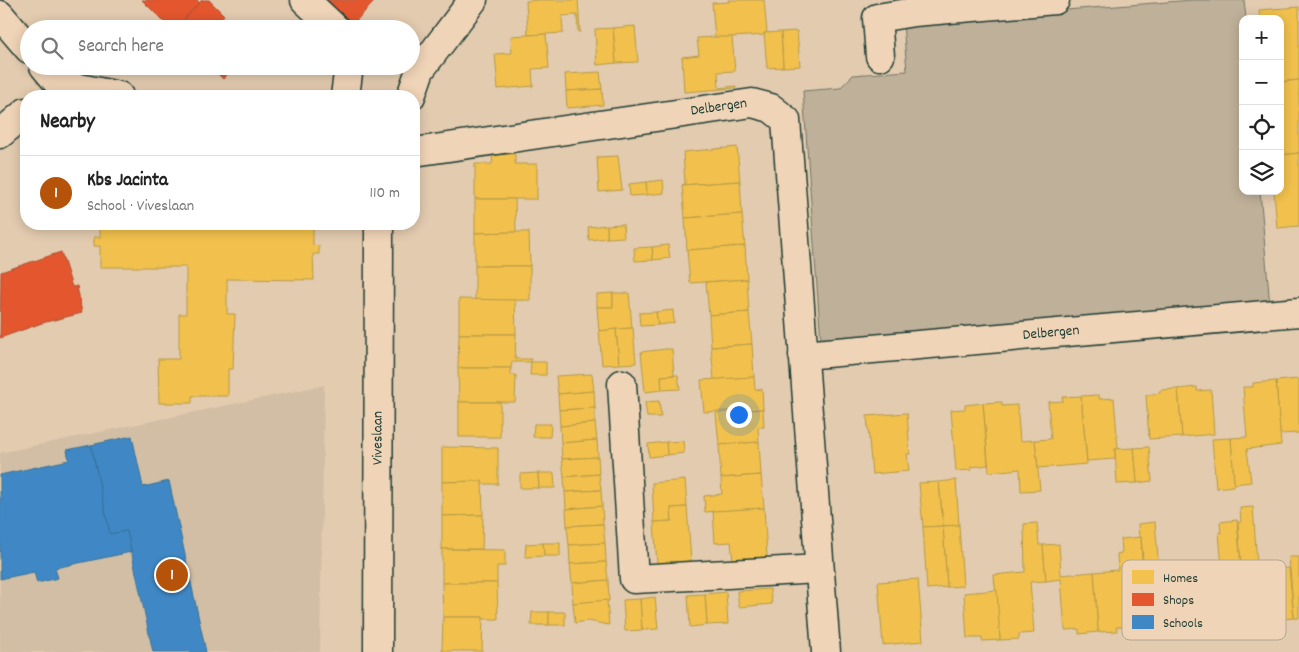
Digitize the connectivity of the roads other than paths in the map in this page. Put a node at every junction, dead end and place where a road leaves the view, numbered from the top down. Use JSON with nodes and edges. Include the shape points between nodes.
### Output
{"nodes":[{"id":1,"x":305,"y":0,"type":"edge"},
{"id":2,"x":473,"y":0,"type":"edge"},
{"id":3,"x":1055,"y":0,"type":"edge"},
{"id":4,"x":0,"y":15,"type":"edge"},
{"id":5,"x":326,"y":20,"type":"edge"},
{"id":6,"x":20,"y":38,"type":"edge"},
{"id":7,"x":880,"y":56,"type":"dead end"},
{"id":8,"x":420,"y":70,"type":"edge"},
{"id":9,"x":348,"y":75,"type":"edge"},
{"id":10,"x":418,"y":75,"type":"edge"},
{"id":11,"x":49,"y":82,"type":"edge"},
{"id":12,"x":89,"y":90,"type":"edge"},
{"id":13,"x":345,"y":90,"type":"edge"},
{"id":14,"x":413,"y":90,"type":"edge"},
{"id":15,"x":20,"y":117,"type":"edge"},
{"id":16,"x":0,"y":134,"type":"edge"},
{"id":17,"x":420,"y":151,"type":"edge"},
{"id":18,"x":379,"y":230,"type":"edge"},
{"id":19,"x":1299,"y":312,"type":"edge"},
{"id":20,"x":803,"y":355,"type":"junction"},
{"id":21,"x":622,"y":384,"type":"dead end"},
{"id":22,"x":819,"y":569,"type":"junction"},
{"id":23,"x":378,"y":652,"type":"edge"},
{"id":24,"x":826,"y":652,"type":"edge"}],
"edges":[{"from":1,"to":5,"type":"street"},
{"from":2,"to":8,"type":"street"},
{"from":3,"to":7,"type":"street","via":[[877,18]]},
{"from":4,"to":6,"type":"street"},
{"from":9,"to":13,"type":"street"},
{"from":10,"to":14,"type":"street"},
{"from":11,"to":12,"type":"street"},
{"from":15,"to":16,"type":"street"},
{"from":17,"to":20,"type":"street","name":"Delbergen","via":[[752,103],[771,108],[786,120]]},
{"from":18,"to":23,"type":"street","name":"Viveslaan"},
{"from":19,"to":20,"type":"street","name":"Delbergen"},
{"from":20,"to":22,"type":"street","name":"Delbergen"},
{"from":21,"to":22,"type":"street","via":[[634,579]]},
{"from":22,"to":24,"type":"street","name":"Delbergen"}]}
